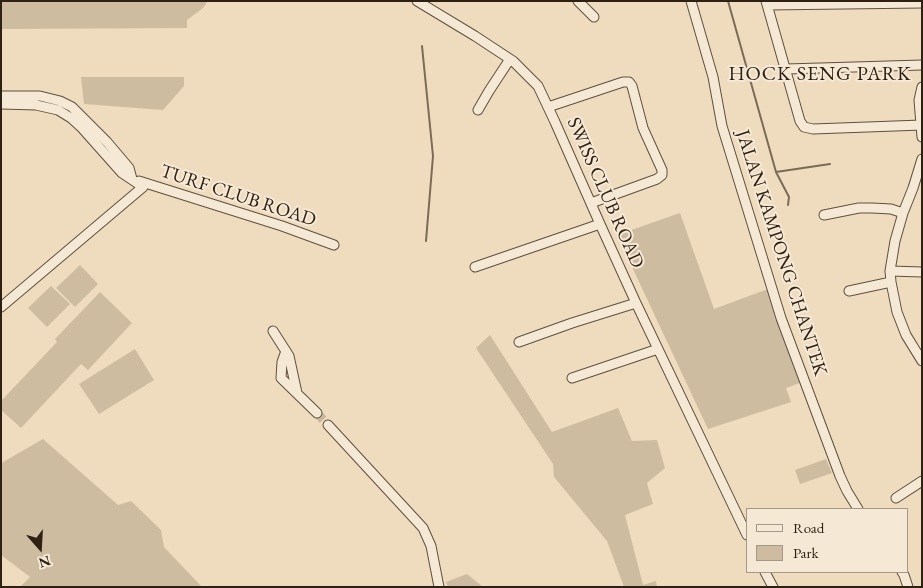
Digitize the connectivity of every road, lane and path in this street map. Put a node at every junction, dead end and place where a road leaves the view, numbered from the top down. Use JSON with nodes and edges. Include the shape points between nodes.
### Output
{"nodes":[{"id":1,"x":417,"y":1,"type":"edge"},
{"id":2,"x":578,"y":1,"type":"edge"},
{"id":3,"x":691,"y":1,"type":"edge"},
{"id":4,"x":767,"y":3,"type":"edge"},
{"id":5,"x":922,"y":3,"type":"edge"},
{"id":6,"x":594,"y":17,"type":"dead end"},
{"id":7,"x":510,"y":59,"type":"junction"},
{"id":8,"x":922,"y":66,"type":"edge"},
{"id":9,"x":786,"y":69,"type":"junction"},
{"id":10,"x":922,"y":87,"type":"edge"},
{"id":11,"x":1,"y":96,"type":"edge"},
{"id":12,"x":1,"y":104,"type":"edge"},
{"id":13,"x":548,"y":107,"type":"junction"},
{"id":14,"x":478,"y":110,"type":"dead end"},
{"id":15,"x":921,"y":125,"type":"edge"},
{"id":16,"x":922,"y":137,"type":"edge"},
{"id":17,"x":110,"y":152,"type":"junction"},
{"id":18,"x":922,"y":159,"type":"edge"},
{"id":19,"x":132,"y":179,"type":"junction"},
{"id":20,"x":591,"y":203,"type":"junction"},
{"id":21,"x":903,"y":212,"type":"junction"},
{"id":22,"x":824,"y":215,"type":"dead end"},
{"id":23,"x":600,"y":224,"type":"junction"},
{"id":24,"x":334,"y":245,"type":"dead end"},
{"id":25,"x":475,"y":267,"type":"dead end"},
{"id":26,"x":890,"y":271,"type":"junction"},
{"id":27,"x":922,"y":272,"type":"edge"},
{"id":28,"x":891,"y":282,"type":"junction"},
{"id":29,"x":849,"y":291,"type":"dead end"},
{"id":30,"x":636,"y":303,"type":"junction"},
{"id":31,"x":1,"y":307,"type":"edge"},
{"id":32,"x":273,"y":331,"type":"dead end"},
{"id":33,"x":520,"y":342,"type":"dead end"},
{"id":34,"x":658,"y":349,"type":"junction"},
{"id":35,"x":286,"y":351,"type":"junction"},
{"id":36,"x":922,"y":361,"type":"edge"},
{"id":37,"x":292,"y":369,"type":"junction"},
{"id":38,"x":572,"y":378,"type":"dead end"},
{"id":39,"x":285,"y":381,"type":"junction"},
{"id":40,"x":298,"y":395,"type":"junction"},
{"id":41,"x":316,"y":413,"type":"tunnel mouth"},
{"id":42,"x":328,"y":425,"type":"tunnel mouth"},
{"id":43,"x":922,"y":481,"type":"edge"},
{"id":44,"x":896,"y":498,"type":"dead end"},
{"id":45,"x":857,"y":508,"type":"edge"},
{"id":46,"x":746,"y":533,"type":"edge"},
{"id":47,"x":765,"y":573,"type":"edge"},
{"id":48,"x":902,"y":573,"type":"edge"},
{"id":49,"x":439,"y":587,"type":"edge"},
{"id":50,"x":772,"y":587,"type":"edge"},
{"id":51,"x":908,"y":587,"type":"edge"}],
"edges":[{"from":1,"to":7,"type":"street","name":"SWISS CLUB ROAD"},
{"from":2,"to":6,"type":"street"},
{"from":3,"to":45,"type":"street","name":"JALAN KAMPONG CHANTEK","via":[[714,77],[722,126],[781,318],[840,476]]},
{"from":4,"to":5,"type":"street"},
{"from":4,"to":9,"type":"street"},
{"from":7,"to":13,"type":"street","name":"SWISS CLUB ROAD","via":[[538,86]]},
{"from":7,"to":14,"type":"street"},
{"from":8,"to":9,"type":"street"},
{"from":9,"to":15,"type":"street","via":[[804,127]]},
{"from":10,"to":15,"type":"street","via":[[919,100]]},
{"from":11,"to":17,"type":"street","name":"TURF CLUB ROAD","via":[[40,96],[72,107]]},
{"from":12,"to":17,"type":"street","name":"TURF CLUB ROAD","via":[[36,105],[58,110]]},
{"from":13,"to":20,"type":"street","name":"SWISS CLUB ROAD"},
{"from":13,"to":20,"type":"street","via":[[623,82],[632,86],[643,128],[662,175]]},
{"from":15,"to":16,"type":"street"},
{"from":17,"to":19,"type":"street","name":"TURF CLUB ROAD","via":[[122,173]]},
{"from":18,"to":21,"type":"street"},
{"from":19,"to":24,"type":"street","name":"TURF CLUB ROAD"},
{"from":19,"to":31,"type":"street","name":"TURF CLUB ROAD","via":[[144,188]]},
{"from":20,"to":23,"type":"street","name":"SWISS CLUB ROAD"},
{"from":21,"to":22,"type":"street","via":[[858,208]]},
{"from":21,"to":26,"type":"street"},
{"from":23,"to":25,"type":"street"},
{"from":23,"to":30,"type":"street","name":"SWISS CLUB ROAD"},
{"from":26,"to":27,"type":"street"},
{"from":26,"to":28,"type":"street"},
{"from":28,"to":29,"type":"street"},
{"from":28,"to":36,"type":"street","via":[[906,336]]},
{"from":30,"to":33,"type":"street"},
{"from":30,"to":34,"type":"street","name":"SWISS CLUB ROAD"},
{"from":32,"to":35,"type":"street"},
{"from":34,"to":38,"type":"street"},
{"from":34,"to":46,"type":"street","name":"SWISS CLUB ROAD"},
{"from":35,"to":37,"type":"street"},
{"from":35,"to":39,"type":"street","via":[[280,370]]},
{"from":37,"to":39,"type":"street"},
{"from":37,"to":40,"type":"street"},
{"from":39,"to":40,"type":"street"},
{"from":40,"to":41,"type":"street"},
{"from":42,"to":49,"type":"street","via":[[423,528],[431,546]]},
{"from":43,"to":44,"type":"street"},
{"from":47,"to":50,"type":"street"},
{"from":48,"to":51,"type":"street"}]}
